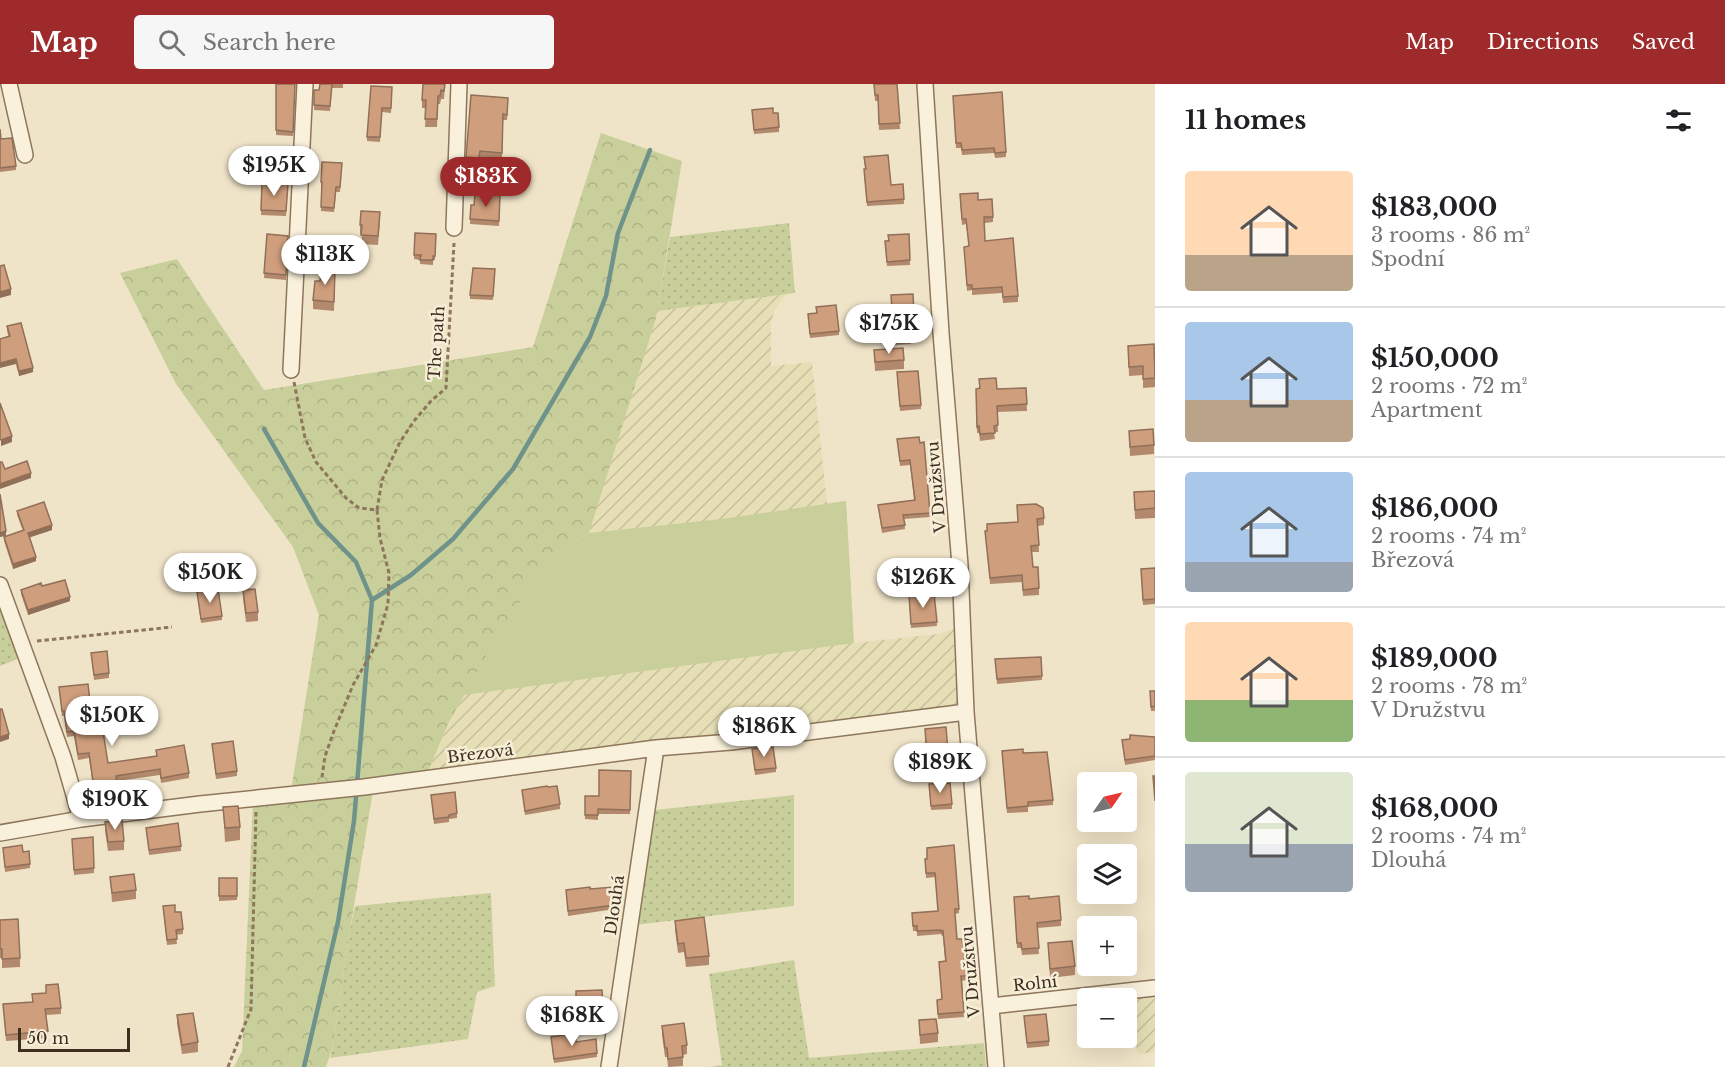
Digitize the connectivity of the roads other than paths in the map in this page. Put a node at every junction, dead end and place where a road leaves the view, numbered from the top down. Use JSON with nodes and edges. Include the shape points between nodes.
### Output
{"nodes":[{"id":1,"x":9,"y":84,"type":"edge"},
{"id":2,"x":305,"y":84,"type":"edge"},
{"id":3,"x":459,"y":84,"type":"edge"},
{"id":4,"x":925,"y":84,"type":"edge"},
{"id":5,"x":25,"y":155,"type":"dead end"},
{"id":6,"x":454,"y":228,"type":"road end"},
{"id":7,"x":291,"y":369,"type":"road end"},
{"id":8,"x":0,"y":585,"type":"edge"},
{"id":9,"x":966,"y":712,"type":"junction"},
{"id":10,"x":656,"y":748,"type":"junction"},
{"id":11,"x":81,"y":819,"type":"junction"},
{"id":12,"x":0,"y":833,"type":"edge"},
{"id":13,"x":1155,"y":988,"type":"edge"},
{"id":14,"x":991,"y":1006,"type":"junction"},
{"id":15,"x":609,"y":1067,"type":"edge"},
{"id":16,"x":996,"y":1067,"type":"edge"}],
"edges":[{"from":1,"to":5,"type":"street"},
{"from":2,"to":7,"type":"street"},
{"from":3,"to":6,"type":"street"},
{"from":4,"to":9,"type":"street","name":"V Družstvu","via":[[960,565]]},
{"from":8,"to":11,"type":"street","via":[[63,757]]},
{"from":9,"to":10,"type":"street","name":"Březová"},
{"from":9,"to":14,"type":"street","name":"V Družstvu"},
{"from":10,"to":11,"type":"street","name":"Březová"},
{"from":10,"to":15,"type":"street","name":"Dlouhá"},
{"from":11,"to":12,"type":"street","name":"Březová"},
{"from":13,"to":14,"type":"street","name":"Rolní"},
{"from":14,"to":16,"type":"street","name":"V Družstvu"}]}
